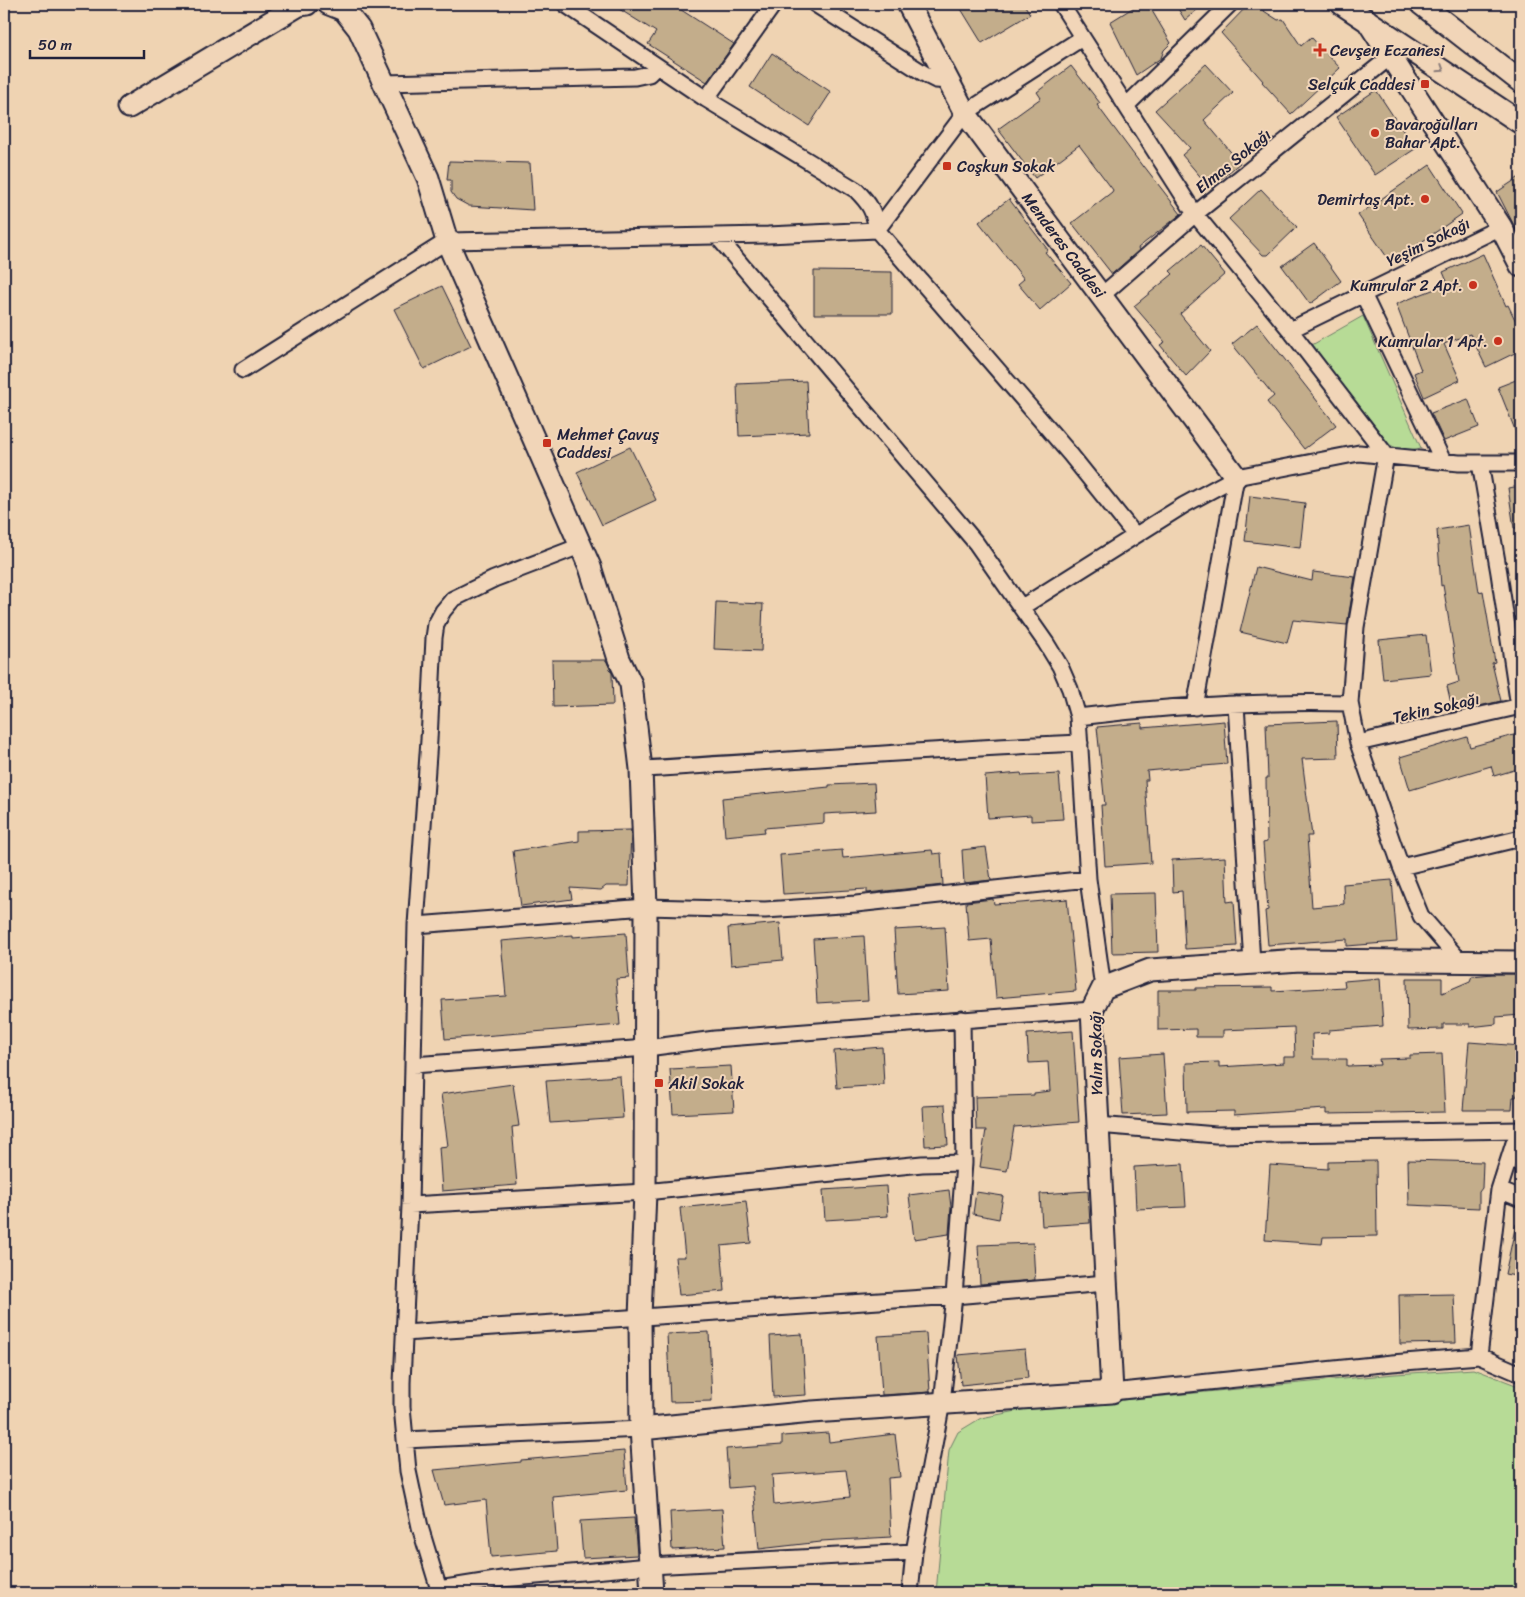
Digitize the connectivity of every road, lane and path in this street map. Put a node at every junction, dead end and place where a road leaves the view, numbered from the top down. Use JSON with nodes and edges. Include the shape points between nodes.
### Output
{"nodes":[{"id":1,"x":307,"y":4,"type":"edge"},
{"id":2,"x":329,"y":4,"type":"edge"},
{"id":3,"x":565,"y":4,"type":"edge"},
{"id":4,"x":774,"y":4,"type":"edge"},
{"id":5,"x":815,"y":4,"type":"edge"},
{"id":6,"x":908,"y":4,"type":"edge"},
{"id":7,"x":1061,"y":4,"type":"edge"},
{"id":8,"x":1230,"y":4,"type":"edge"},
{"id":9,"x":1342,"y":4,"type":"edge"},
{"id":10,"x":1421,"y":4,"type":"edge"},
{"id":11,"x":1367,"y":20,"type":"junction"},
{"id":12,"x":1082,"y":38,"type":"junction"},
{"id":13,"x":1390,"y":57,"type":"junction"},
{"id":14,"x":657,"y":66,"type":"junction"},
{"id":15,"x":949,"y":81,"type":"junction"},
{"id":16,"x":1521,"y":82,"type":"edge"},
{"id":17,"x":384,"y":83,"type":"junction"},
{"id":18,"x":706,"y":99,"type":"junction"},
{"id":19,"x":1126,"y":106,"type":"junction"},
{"id":20,"x":129,"y":107,"type":"dead end"},
{"id":21,"x":965,"y":113,"type":"junction"},
{"id":22,"x":1521,"y":123,"type":"edge"},
{"id":23,"x":1195,"y":214,"type":"junction"},
{"id":24,"x":1501,"y":227,"type":"junction"},
{"id":25,"x":878,"y":230,"type":"junction"},
{"id":26,"x":717,"y":236,"type":"junction"},
{"id":27,"x":447,"y":241,"type":"junction"},
{"id":28,"x":1521,"y":266,"type":"edge"},
{"id":29,"x":1363,"y":294,"type":"junction"},
{"id":30,"x":1101,"y":296,"type":"junction"},
{"id":31,"x":1290,"y":330,"type":"junction"},
{"id":32,"x":243,"y":370,"type":"dead end"},
{"id":33,"x":1386,"y":455,"type":"junction"},
{"id":34,"x":1443,"y":461,"type":"junction"},
{"id":35,"x":1480,"y":463,"type":"junction"},
{"id":36,"x":1521,"y":463,"type":"edge"},
{"id":37,"x":1236,"y":476,"type":"junction"},
{"id":38,"x":1135,"y":535,"type":"junction"},
{"id":39,"x":580,"y":546,"type":"junction"},
{"id":40,"x":1022,"y":607,"type":"junction"},
{"id":41,"x":1350,"y":703,"type":"junction"},
{"id":42,"x":1236,"y":704,"type":"junction"},
{"id":43,"x":1195,"y":707,"type":"junction"},
{"id":44,"x":1520,"y":707,"type":"edge"},
{"id":45,"x":1078,"y":717,"type":"junction"},
{"id":46,"x":1080,"y":743,"type":"junction"},
{"id":47,"x":1358,"y":743,"type":"junction"},
{"id":48,"x":641,"y":769,"type":"junction"},
{"id":49,"x":1521,"y":838,"type":"edge"},
{"id":50,"x":1400,"y":867,"type":"junction"},
{"id":51,"x":1088,"y":879,"type":"junction"},
{"id":52,"x":646,"y":907,"type":"junction"},
{"id":53,"x":416,"y":925,"type":"junction"},
{"id":54,"x":1460,"y":960,"type":"junction"},
{"id":55,"x":1521,"y":962,"type":"edge"},
{"id":56,"x":1252,"y":963,"type":"junction"},
{"id":57,"x":1103,"y":988,"type":"junction"},
{"id":58,"x":1092,"y":1010,"type":"junction"},
{"id":59,"x":962,"y":1019,"type":"junction"},
{"id":60,"x":646,"y":1048,"type":"junction"},
{"id":61,"x":413,"y":1065,"type":"junction"},
{"id":62,"x":1098,"y":1125,"type":"junction"},
{"id":63,"x":964,"y":1163,"type":"junction"},
{"id":64,"x":1499,"y":1190,"type":"junction"},
{"id":65,"x":645,"y":1192,"type":"junction"},
{"id":66,"x":1521,"y":1199,"type":"edge"},
{"id":67,"x":410,"y":1205,"type":"junction"},
{"id":68,"x":1106,"y":1283,"type":"junction"},
{"id":69,"x":954,"y":1296,"type":"junction"},
{"id":70,"x":640,"y":1317,"type":"junction"},
{"id":71,"x":404,"y":1333,"type":"junction"},
{"id":72,"x":1479,"y":1356,"type":"junction"},
{"id":73,"x":1521,"y":1374,"type":"edge"},
{"id":74,"x":1112,"y":1392,"type":"junction"},
{"id":75,"x":942,"y":1402,"type":"junction"},
{"id":76,"x":641,"y":1429,"type":"junction"},
{"id":77,"x":405,"y":1440,"type":"junction"},
{"id":78,"x":914,"y":1552,"type":"junction"},
{"id":79,"x":650,"y":1566,"type":"junction"},
{"id":80,"x":439,"y":1591,"type":"edge"},
{"id":81,"x":652,"y":1593,"type":"edge"},
{"id":82,"x":910,"y":1593,"type":"edge"}],
"edges":[{"from":1,"to":20,"type":"street","via":[[299,5]]},
{"from":2,"to":17,"type":"street","via":[[344,10],[359,29]]},
{"from":3,"to":14,"type":"street"},
{"from":4,"to":18,"type":"street"},
{"from":5,"to":15,"type":"street","via":[[928,76]]},
{"from":6,"to":15,"type":"street","name":"Menderes Caddesi"},
{"from":7,"to":12,"type":"street"},
{"from":8,"to":19,"type":"street"},
{"from":9,"to":11,"type":"street"},
{"from":10,"to":16,"type":"street"},
{"from":11,"to":13,"type":"street"},
{"from":11,"to":22,"type":"street","one_way":true},
{"from":12,"to":19,"type":"street"},
{"from":12,"to":21,"type":"street"},
{"from":13,"to":23,"type":"street","name":"Elmas Sokağı"},
{"from":13,"to":24,"type":"street"},
{"from":14,"to":17,"type":"street","via":[[648,74],[635,77]]},
{"from":14,"to":18,"type":"street"},
{"from":15,"to":21,"type":"street","name":"Menderes Caddesi"},
{"from":17,"to":27,"type":"street","via":[[428,178]]},
{"from":18,"to":25,"type":"street","via":[[856,190],[874,212]]},
{"from":19,"to":23,"type":"street"},
{"from":21,"to":25,"type":"street"},
{"from":21,"to":30,"type":"street","name":"Menderes Caddesi"},
{"from":23,"to":30,"type":"street","name":"Elmas Sokağı"},
{"from":23,"to":31,"type":"street"},
{"from":24,"to":28,"type":"street"},
{"from":24,"to":29,"type":"street","name":"Yeşim Sokağı"},
{"from":25,"to":26,"type":"street"},
{"from":25,"to":38,"type":"street"},
{"from":26,"to":27,"type":"street"},
{"from":26,"to":40,"type":"street","via":[[976,543]]},
{"from":27,"to":32,"type":"street"},
{"from":27,"to":39,"type":"street"},
{"from":29,"to":31,"type":"street","name":"Yeşim Sokağı"},
{"from":29,"to":34,"type":"street"},
{"from":30,"to":37,"type":"street","name":"Menderes Caddesi"},
{"from":31,"to":33,"type":"street"},
{"from":33,"to":34,"type":"street"},
{"from":33,"to":37,"type":"street","via":[[1359,453]]},
{"from":33,"to":41,"type":"street","via":[[1356,626]]},
{"from":34,"to":35,"type":"street"},
{"from":35,"to":36,"type":"street"},
{"from":35,"to":44,"type":"street"},
{"from":37,"to":38,"type":"street"},
{"from":37,"to":43,"type":"street"},
{"from":38,"to":40,"type":"street"},
{"from":39,"to":48,"type":"street","via":[[590,567],[619,659],[631,684]]},
{"from":39,"to":53,"type":"street","via":[[494,578],[453,599],[436,624]]},
{"from":40,"to":45,"type":"street","via":[[1060,666]]},
{"from":41,"to":42,"type":"street"},
{"from":41,"to":47,"type":"street"},
{"from":42,"to":43,"type":"street"},
{"from":42,"to":56,"type":"street"},
{"from":43,"to":45,"type":"street"},
{"from":44,"to":47,"type":"street","name":"Tekin Sokağı"},
{"from":45,"to":46,"type":"street"},
{"from":46,"to":48,"type":"street"},
{"from":46,"to":51,"type":"street"},
{"from":47,"to":50,"type":"street"},
{"from":48,"to":52,"type":"street"},
{"from":49,"to":50,"type":"street"},
{"from":50,"to":54,"type":"street","via":[[1421,916]]},
{"from":51,"to":52,"type":"street","via":[[866,903],[765,910]]},
{"from":51,"to":57,"type":"street"},
{"from":52,"to":53,"type":"street"},
{"from":52,"to":60,"type":"street"},
{"from":53,"to":61,"type":"street"},
{"from":54,"to":55,"type":"street","name":"Yalın Sokağı"},
{"from":54,"to":56,"type":"street","name":"Yalın Sokağı"},
{"from":56,"to":57,"type":"street","name":"Yalın Sokağı","via":[[1150,970]]},
{"from":57,"to":58,"type":"street","name":"Yalın Sokağı"},
{"from":58,"to":59,"type":"street"},
{"from":58,"to":62,"type":"street","name":"Yalın Sokağı"},
{"from":59,"to":60,"type":"street","via":[[715,1039]]},
{"from":59,"to":63,"type":"street"},
{"from":60,"to":61,"type":"street"},
{"from":60,"to":65,"type":"street"},
{"from":61,"to":67,"type":"street"},
{"from":62,"to":64,"type":"street","via":[[1216,1135],[1521,1130]]},
{"from":62,"to":68,"type":"street","name":"Yalın Sokağı"},
{"from":63,"to":65,"type":"street","via":[[922,1164]]},
{"from":63,"to":69,"type":"street"},
{"from":64,"to":66,"type":"street"},
{"from":64,"to":72,"type":"street"},
{"from":65,"to":67,"type":"street"},
{"from":65,"to":70,"type":"street"},
{"from":67,"to":71,"type":"street"},
{"from":68,"to":69,"type":"street"},
{"from":68,"to":74,"type":"street","name":"Yalın Sokağı"},
{"from":69,"to":70,"type":"street"},
{"from":69,"to":75,"type":"street"},
{"from":70,"to":71,"type":"street"},
{"from":70,"to":76,"type":"street"},
{"from":71,"to":77,"type":"street"},
{"from":72,"to":73,"type":"street"},
{"from":72,"to":74,"type":"street"},
{"from":74,"to":75,"type":"street"},
{"from":75,"to":76,"type":"street"},
{"from":75,"to":78,"type":"street"},
{"from":76,"to":77,"type":"street"},
{"from":76,"to":79,"type":"street"},
{"from":77,"to":80,"type":"street","via":[[420,1527]]},
{"from":78,"to":79,"type":"street"},
{"from":78,"to":82,"type":"street"},
{"from":79,"to":80,"type":"street","via":[[502,1580]]},
{"from":79,"to":81,"type":"street"}]}
